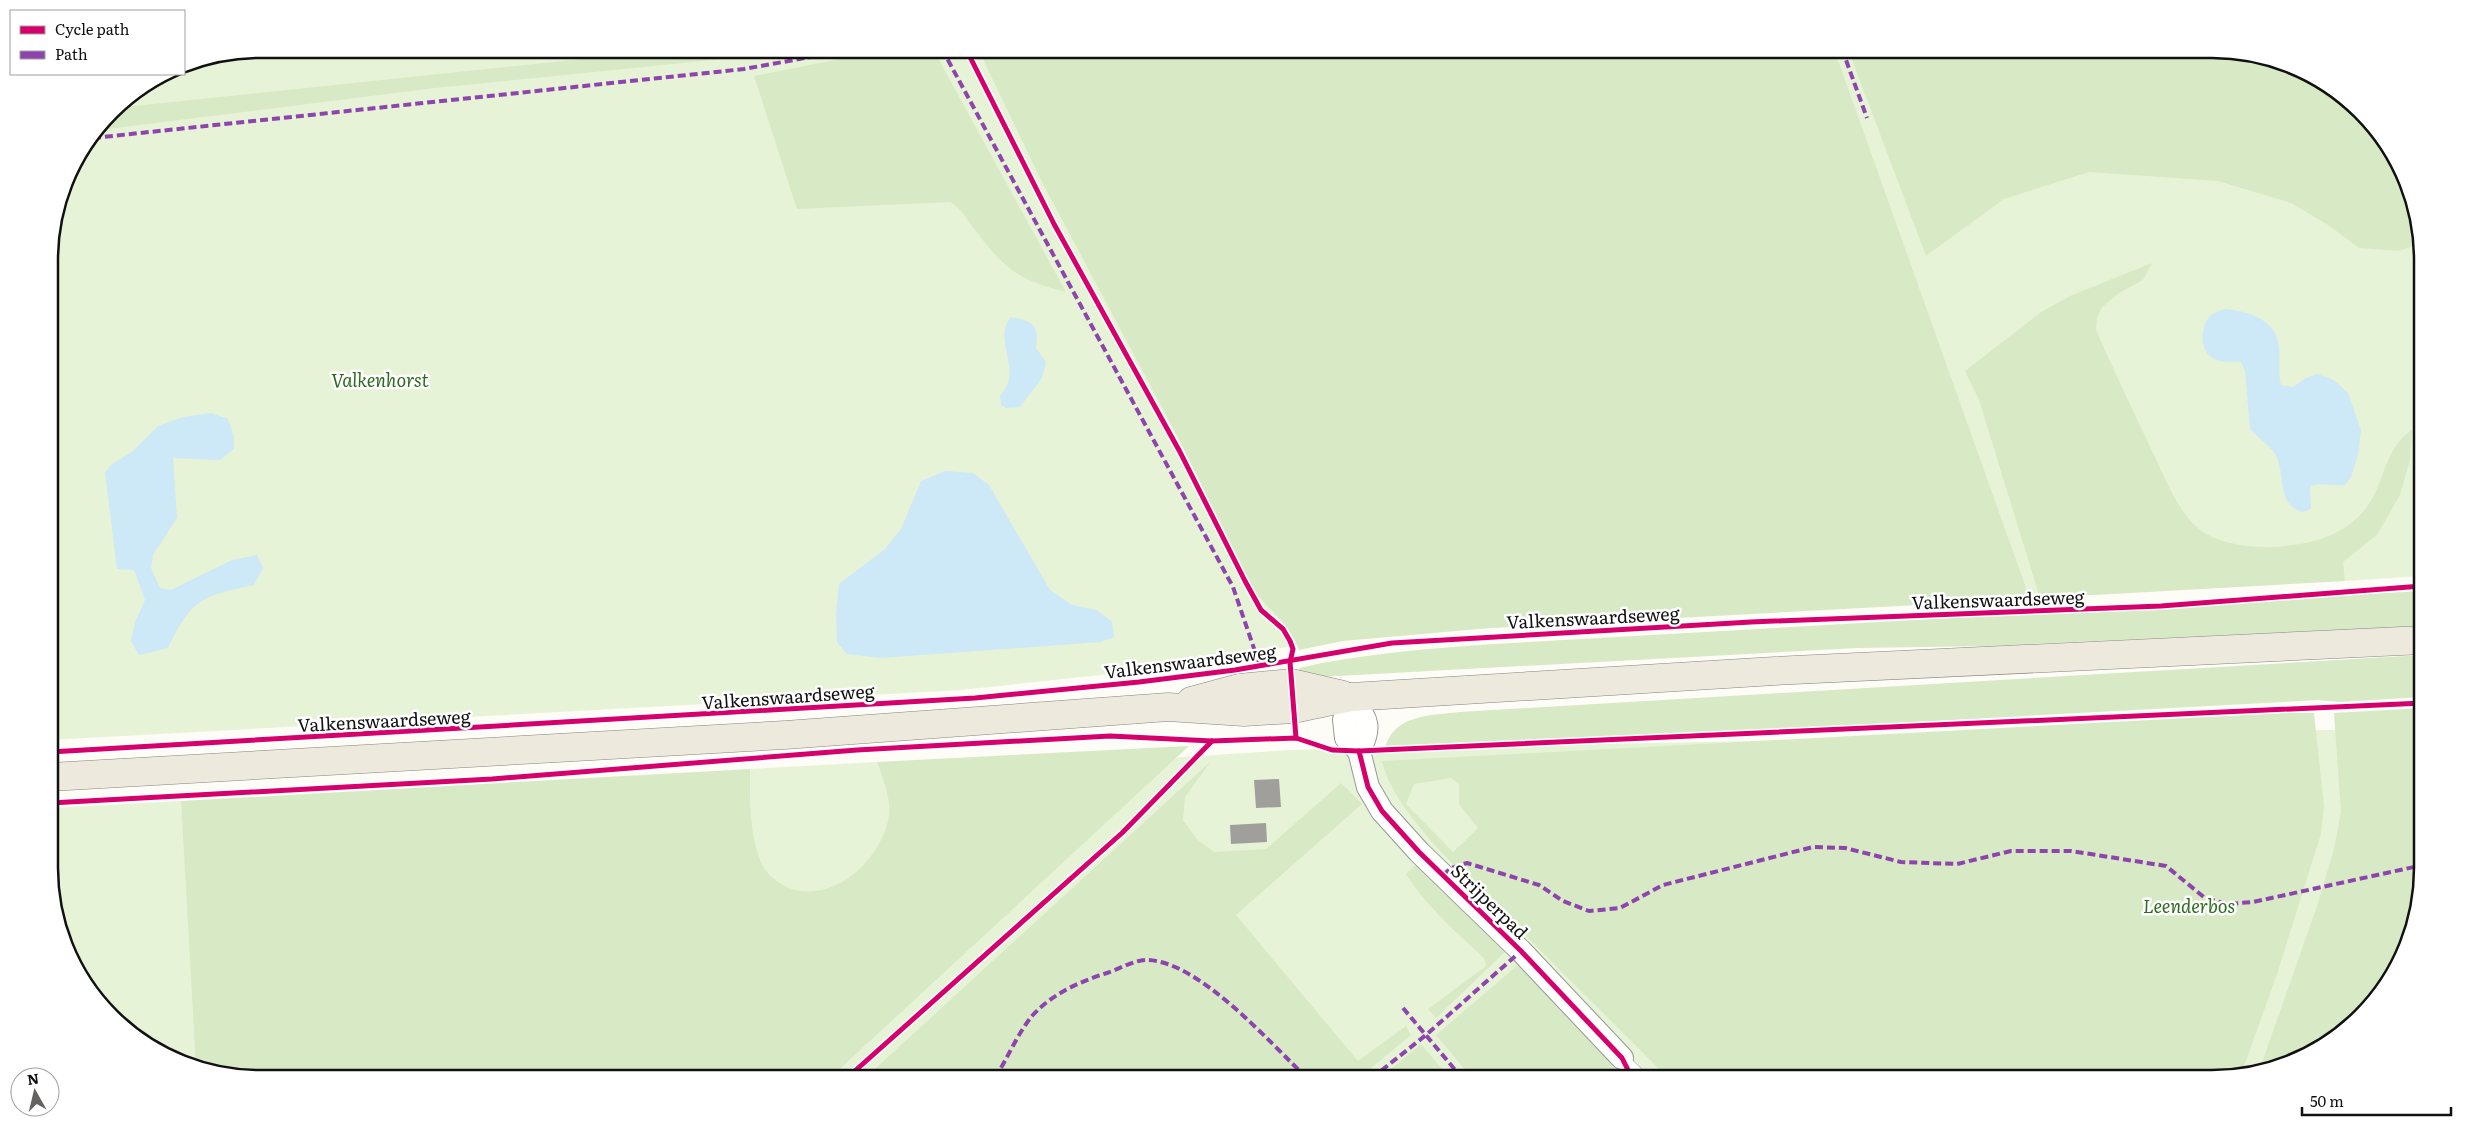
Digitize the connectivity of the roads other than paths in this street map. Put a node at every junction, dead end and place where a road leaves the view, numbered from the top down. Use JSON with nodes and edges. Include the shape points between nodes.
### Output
{"nodes":[{"id":1,"x":2414,"y":640,"type":"edge"},
{"id":2,"x":1351,"y":697,"type":"junction"},
{"id":3,"x":58,"y":777,"type":"edge"},
{"id":4,"x":1622,"y":1058,"type":"joint"},
{"id":5,"x":1635,"y":1070,"type":"edge"}],
"edges":[{"from":1,"to":2,"type":"main road","via":[[1775,671]]},
{"from":2,"to":3,"type":"main road","via":[[1293,708],[1244,712],[1168,707],[785,735]]},
{"from":2,"to":4,"type":"street","name":"Strijperpad","via":[[1365,718],[1368,735],[1360,751],[1368,787],[1382,811]]},
{"from":4,"to":5,"type":"lane"}]}
